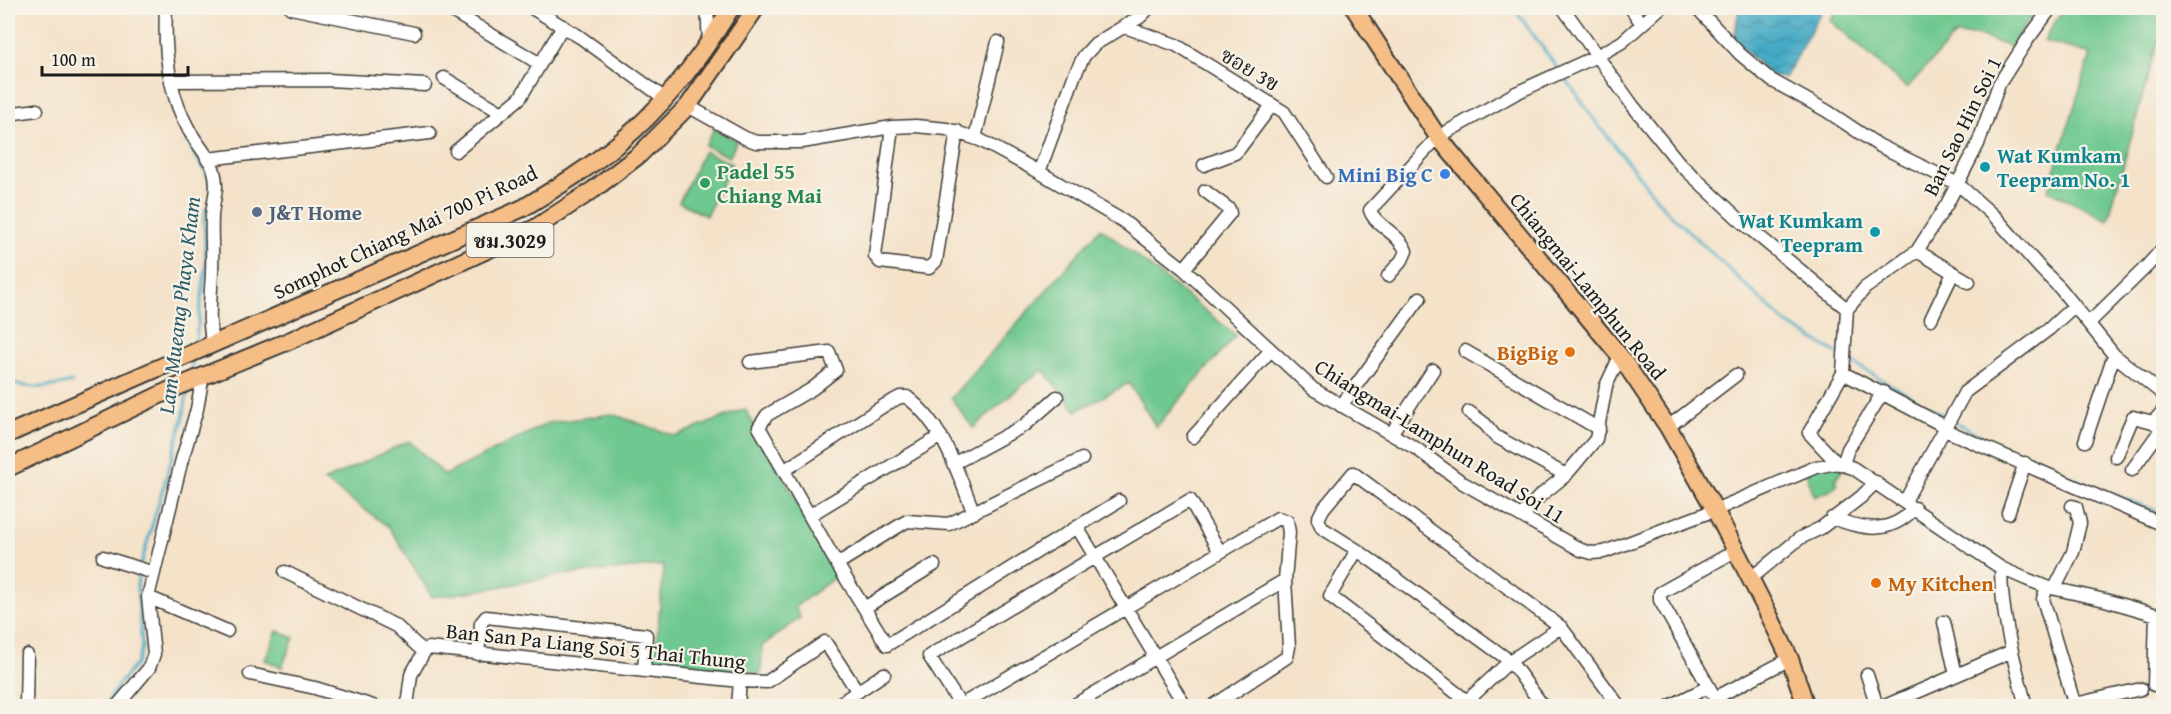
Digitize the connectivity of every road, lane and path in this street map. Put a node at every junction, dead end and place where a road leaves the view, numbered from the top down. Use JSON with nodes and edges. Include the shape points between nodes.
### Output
{"nodes":[{"id":1,"x":166,"y":8,"type":"edge"},
{"id":2,"x":291,"y":8,"type":"edge"},
{"id":3,"x":447,"y":8,"type":"edge"},
{"id":4,"x":532,"y":8,"type":"edge"},
{"id":5,"x":707,"y":8,"type":"edge"},
{"id":6,"x":730,"y":8,"type":"edge"},
{"id":7,"x":756,"y":8,"type":"edge"},
{"id":8,"x":1147,"y":8,"type":"edge"},
{"id":9,"x":1354,"y":8,"type":"edge"},
{"id":10,"x":1563,"y":8,"type":"edge"},
{"id":11,"x":1631,"y":8,"type":"edge"},
{"id":12,"x":1660,"y":8,"type":"edge"},
{"id":13,"x":1697,"y":8,"type":"edge"},
{"id":14,"x":2051,"y":8,"type":"edge"},
{"id":15,"x":1642,"y":24,"type":"junction"},
{"id":16,"x":563,"y":26,"type":"junction"},
{"id":17,"x":1125,"y":27,"type":"junction"},
{"id":18,"x":414,"y":33,"type":"dead end"},
{"id":19,"x":709,"y":42,"type":"junction"},
{"id":20,"x":998,"y":42,"type":"dead end"},
{"id":21,"x":1597,"y":56,"type":"junction"},
{"id":22,"x":540,"y":64,"type":"junction"},
{"id":23,"x":444,"y":78,"type":"dead end"},
{"id":24,"x":171,"y":81,"type":"junction"},
{"id":25,"x":425,"y":85,"type":"dead end"},
{"id":26,"x":664,"y":99,"type":"junction"},
{"id":27,"x":1272,"y":105,"type":"junction"},
{"id":28,"x":688,"y":106,"type":"junction"},
{"id":29,"x":37,"y":110,"type":"dead end"},
{"id":30,"x":502,"y":113,"type":"junction"},
{"id":31,"x":8,"y":114,"type":"edge"},
{"id":32,"x":892,"y":127,"type":"junction"},
{"id":33,"x":957,"y":131,"type":"junction"},
{"id":34,"x":430,"y":133,"type":"dead end"},
{"id":35,"x":1438,"y":137,"type":"junction"},
{"id":36,"x":975,"y":138,"type":"junction"},
{"id":37,"x":456,"y":151,"type":"dead end"},
{"id":38,"x":207,"y":159,"type":"junction"},
{"id":39,"x":1204,"y":165,"type":"dead end"},
{"id":40,"x":1040,"y":172,"type":"junction"},
{"id":41,"x":1326,"y":177,"type":"dead end"},
{"id":42,"x":1959,"y":183,"type":"junction"},
{"id":43,"x":1205,"y":190,"type":"dead end"},
{"id":44,"x":1917,"y":250,"type":"junction"},
{"id":45,"x":2161,"y":253,"type":"edge"},
{"id":46,"x":1184,"y":269,"type":"junction"},
{"id":47,"x":1953,"y":273,"type":"junction"},
{"id":48,"x":1388,"y":276,"type":"dead end"},
{"id":49,"x":1969,"y":282,"type":"dead end"},
{"id":50,"x":1420,"y":298,"type":"dead end"},
{"id":51,"x":2074,"y":306,"type":"junction"},
{"id":52,"x":1846,"y":309,"type":"junction"},
{"id":53,"x":1931,"y":319,"type":"dead end"},
{"id":54,"x":2089,"y":323,"type":"junction"},
{"id":55,"x":207,"y":347,"type":"junction"},
{"id":56,"x":1270,"y":351,"type":"junction"},
{"id":57,"x":1465,"y":351,"type":"dead end"},
{"id":58,"x":2114,"y":355,"type":"junction"},
{"id":59,"x":1620,"y":356,"type":"junction"},
{"id":60,"x":750,"y":362,"type":"dead end"},
{"id":61,"x":1433,"y":370,"type":"dead end"},
{"id":62,"x":1843,"y":373,"type":"junction"},
{"id":63,"x":1736,"y":375,"type":"dead end"},
{"id":64,"x":200,"y":377,"type":"junction"},
{"id":65,"x":2161,"y":388,"type":"edge"},
{"id":66,"x":1883,"y":392,"type":"junction"},
{"id":67,"x":1057,"y":397,"type":"dead end"},
{"id":68,"x":1341,"y":406,"type":"junction"},
{"id":69,"x":2163,"y":410,"type":"edge"},
{"id":70,"x":1469,"y":412,"type":"dead end"},
{"id":71,"x":2153,"y":422,"type":"junction"},
{"id":72,"x":1668,"y":426,"type":"junction"},
{"id":73,"x":1946,"y":428,"type":"junction"},
{"id":74,"x":1599,"y":429,"type":"junction"},
{"id":75,"x":8,"y":433,"type":"edge"},
{"id":76,"x":1391,"y":434,"type":"junction"},
{"id":77,"x":941,"y":436,"type":"junction"},
{"id":78,"x":1193,"y":437,"type":"dead end"},
{"id":79,"x":2085,"y":441,"type":"dead end"},
{"id":80,"x":2116,"y":457,"type":"dead end"},
{"id":81,"x":1082,"y":459,"type":"dead end"},
{"id":82,"x":1840,"y":463,"type":"junction"},
{"id":83,"x":2025,"y":463,"type":"junction"},
{"id":84,"x":953,"y":464,"type":"junction"},
{"id":85,"x":9,"y":468,"type":"edge"},
{"id":86,"x":785,"y":470,"type":"junction"},
{"id":87,"x":2132,"y":470,"type":"dead end"},
{"id":88,"x":1566,"y":475,"type":"junction"},
{"id":89,"x":1876,"y":482,"type":"junction"},
{"id":90,"x":1119,"y":501,"type":"dead end"},
{"id":91,"x":1910,"y":505,"type":"junction"},
{"id":92,"x":2072,"y":506,"type":"dead end"},
{"id":93,"x":1715,"y":510,"type":"junction"},
{"id":94,"x":974,"y":513,"type":"junction"},
{"id":95,"x":2008,"y":513,"type":"dead end"},
{"id":96,"x":810,"y":514,"type":"junction"},
{"id":97,"x":1522,"y":515,"type":"junction"},
{"id":98,"x":1832,"y":518,"type":"junction"},
{"id":99,"x":2163,"y":525,"type":"edge"},
{"id":100,"x":1077,"y":527,"type":"junction"},
{"id":101,"x":1357,"y":550,"type":"junction"},
{"id":102,"x":1735,"y":551,"type":"junction"},
{"id":103,"x":1220,"y":552,"type":"junction"},
{"id":104,"x":1095,"y":556,"type":"junction"},
{"id":105,"x":103,"y":557,"type":"dead end"},
{"id":106,"x":837,"y":564,"type":"junction"},
{"id":107,"x":934,"y":566,"type":"dead end"},
{"id":108,"x":2001,"y":568,"type":"junction"},
{"id":109,"x":150,"y":572,"type":"junction"},
{"id":110,"x":285,"y":572,"type":"dead end"},
{"id":111,"x":1285,"y":579,"type":"junction"},
{"id":112,"x":1750,"y":579,"type":"junction"},
{"id":113,"x":2051,"y":588,"type":"junction"},
{"id":114,"x":148,"y":597,"type":"junction"},
{"id":115,"x":1126,"y":606,"type":"junction"},
{"id":116,"x":864,"y":609,"type":"junction"},
{"id":117,"x":2161,"y":616,"type":"edge"},
{"id":118,"x":1944,"y":622,"type":"dead end"},
{"id":119,"x":1561,"y":627,"type":"junction"},
{"id":120,"x":227,"y":631,"type":"dead end"},
{"id":121,"x":2012,"y":651,"type":"junction"},
{"id":122,"x":424,"y":652,"type":"junction"},
{"id":123,"x":478,"y":654,"type":"junction"},
{"id":124,"x":27,"y":656,"type":"dead end"},
{"id":125,"x":1157,"y":657,"type":"junction"},
{"id":126,"x":1790,"y":659,"type":"junction"},
{"id":127,"x":1510,"y":661,"type":"junction"},
{"id":128,"x":645,"y":671,"type":"junction"},
{"id":129,"x":250,"y":674,"type":"dead end"},
{"id":130,"x":884,"y":674,"type":"dead end"},
{"id":131,"x":1867,"y":675,"type":"dead end"},
{"id":132,"x":1956,"y":675,"type":"junction"},
{"id":133,"x":740,"y":681,"type":"junction"},
{"id":134,"x":2154,"y":685,"type":"dead end"},
{"id":135,"x":1708,"y":687,"type":"junction"},
{"id":136,"x":2141,"y":689,"type":"dead end"},
{"id":137,"x":858,"y":692,"type":"junction"},
{"id":138,"x":1469,"y":704,"type":"edge"},
{"id":139,"x":2075,"y":705,"type":"edge"},
{"id":140,"x":26,"y":706,"type":"edge"},
{"id":141,"x":117,"y":706,"type":"edge"},
{"id":142,"x":373,"y":706,"type":"edge"},
{"id":143,"x":407,"y":706,"type":"edge"},
{"id":144,"x":738,"y":706,"type":"edge"},
{"id":145,"x":836,"y":706,"type":"edge"},
{"id":146,"x":961,"y":706,"type":"edge"},
{"id":147,"x":1073,"y":706,"type":"edge"},
{"id":148,"x":1185,"y":706,"type":"edge"},
{"id":149,"x":1213,"y":706,"type":"edge"},
{"id":150,"x":1543,"y":706,"type":"edge"},
{"id":151,"x":1619,"y":706,"type":"edge"},
{"id":152,"x":1670,"y":706,"type":"edge"},
{"id":153,"x":1806,"y":706,"type":"edge"},
{"id":154,"x":1877,"y":706,"type":"edge"},
{"id":155,"x":1885,"y":706,"type":"edge"},
{"id":156,"x":2026,"y":706,"type":"edge"}],
"edges":[{"from":1,"to":24,"type":"street"},
{"from":2,"to":18,"type":"street"},
{"from":3,"to":22,"type":"street"},
{"from":4,"to":16,"type":"street"},
{"from":5,"to":19,"type":"street"},
{"from":6,"to":19,"type":"main road","name":"Somphot Chiang Mai 700 Pi Road","number":"ชม.3029"},
{"from":7,"to":28,"type":"main road","number":"ชม.3029"},
{"from":8,"to":17,"type":"street"},
{"from":9,"to":35,"type":"main road","name":"Chiangmai-Lamphun Road"},
{"from":10,"to":21,"type":"street"},
{"from":11,"to":15,"type":"street"},
{"from":12,"to":15,"type":"street"},
{"from":13,"to":42,"type":"street","via":[[1771,80],[1878,145]]},
{"from":14,"to":42,"type":"street","name":"Ban Sao Hin Soi 1","via":[[1999,84],[1978,144]]},
{"from":15,"to":21,"type":"street","via":[[1622,42]]},
{"from":16,"to":22,"type":"street"},
{"from":16,"to":26,"type":"street"},
{"from":17,"to":27,"type":"street","name":"ซอย 3ข","via":[[1176,45]]},
{"from":17,"to":40,"type":"street","via":[[1095,44],[1084,56]]},
{"from":19,"to":26,"type":"main road","name":"Somphot Chiang Mai 700 Pi Road","number":"ชม.3029"},
{"from":20,"to":36,"type":"street"},
{"from":21,"to":35,"type":"street","via":[[1516,93]]},
{"from":21,"to":52,"type":"street","via":[[1680,164]]},
{"from":22,"to":30,"type":"street","via":[[520,98]]},
{"from":23,"to":30,"type":"street"},
{"from":24,"to":25,"type":"street","via":[[328,80]]},
{"from":24,"to":38,"type":"street","via":[[178,111]]},
{"from":26,"to":55,"type":"main road","name":"Somphot Chiang Mai 700 Pi Road","number":"ชม.3029","via":[[621,142],[523,208]]},
{"from":27,"to":39,"type":"street","via":[[1235,153]]},
{"from":27,"to":41,"type":"street","name":"ซอย 3ข","via":[[1284,112]]},
{"from":28,"to":32,"type":"street","name":"Chiangmai-Lamphun Road Soi 11","via":[[756,142],[802,142]]},
{"from":28,"to":64,"type":"main road","number":"ชม.3029","via":[[639,155],[535,228],[291,340]]},
{"from":29,"to":31,"type":"street"},
{"from":30,"to":37,"type":"street"},
{"from":32,"to":33,"type":"street","name":"Chiangmai-Lamphun Road Soi 11"},
{"from":32,"to":33,"type":"street","via":[[875,256],[880,262],[929,268],[936,261]]},
{"from":33,"to":36,"type":"street","name":"Chiangmai-Lamphun Road Soi 11"},
{"from":34,"to":38,"type":"street"},
{"from":35,"to":48,"type":"street","via":[[1370,210],[1406,251]]},
{"from":35,"to":59,"type":"main road","name":"Chiangmai-Lamphun Road"},
{"from":36,"to":40,"type":"street","name":"Chiangmai-Lamphun Road Soi 11"},
{"from":38,"to":55,"type":"street","via":[[214,168],[217,191],[212,213]]},
{"from":40,"to":46,"type":"street","name":"Chiangmai-Lamphun Road Soi 11","via":[[1124,221]]},
{"from":42,"to":44,"type":"street","name":"Ban Sao Hin Soi 1"},
{"from":42,"to":51,"type":"street"},
{"from":43,"to":46,"type":"street","via":[[1230,213]]},
{"from":44,"to":47,"type":"street"},
{"from":44,"to":52,"type":"street","name":"Ban Sao Hin Soi 1","via":[[1865,288]]},
{"from":45,"to":54,"type":"street"},
{"from":46,"to":56,"type":"street","name":"Chiangmai-Lamphun Road Soi 11"},
{"from":47,"to":49,"type":"street"},
{"from":47,"to":53,"type":"street"},
{"from":50,"to":68,"type":"street"},
{"from":51,"to":54,"type":"street"},
{"from":51,"to":73,"type":"street","via":[[1965,392]]},
{"from":52,"to":62,"type":"street"},
{"from":54,"to":58,"type":"street"},
{"from":55,"to":75,"type":"main road","name":"Somphot Chiang Mai 700 Pi Road","number":"ชม.3029"},
{"from":56,"to":68,"type":"street","name":"Chiangmai-Lamphun Road Soi 11","via":[[1307,385]]},
{"from":56,"to":78,"type":"street"},
{"from":57,"to":74,"type":"street"},
{"from":58,"to":65,"type":"street"},
{"from":58,"to":79,"type":"street"},
{"from":59,"to":72,"type":"main road","name":"Chiangmai-Lamphun Road"},
{"from":59,"to":74,"type":"street","via":[[1606,386]]},
{"from":60,"to":86,"type":"street","via":[[830,352],[836,370],[761,422],[759,427]]},
{"from":61,"to":76,"type":"street"},
{"from":62,"to":66,"type":"street"},
{"from":62,"to":82,"type":"street","via":[[1809,433]]},
{"from":63,"to":72,"type":"street"},
{"from":64,"to":85,"type":"main road","number":"ชม.3029"},
{"from":64,"to":109,"type":"street","via":[[197,409]]},
{"from":66,"to":73,"type":"street"},
{"from":66,"to":82,"type":"street"},
{"from":67,"to":84,"type":"street","via":[[1025,425]]},
{"from":68,"to":76,"type":"street","name":"Chiangmai-Lamphun Road Soi 11"},
{"from":69,"to":71,"type":"street"},
{"from":70,"to":88,"type":"street","via":[[1495,436]]},
{"from":71,"to":80,"type":"street","via":[[2133,417]]},
{"from":71,"to":87,"type":"street","via":[[2160,431]]},
{"from":72,"to":93,"type":"main road","name":"Chiangmai-Lamphun Road"},
{"from":73,"to":83,"type":"street"},
{"from":73,"to":91,"type":"street"},
{"from":74,"to":88,"type":"street","via":[[1596,439]]},
{"from":76,"to":97,"type":"street","name":"Chiangmai-Lamphun Road Soi 11","via":[[1463,483]]},
{"from":77,"to":84,"type":"street"},
{"from":77,"to":86,"type":"street","via":[[914,402],[900,397]]},
{"from":77,"to":96,"type":"street"},
{"from":81,"to":94,"type":"street"},
{"from":82,"to":89,"type":"street"},
{"from":82,"to":93,"type":"street","name":"Chiangmai-Lamphun Road Soi 11","via":[[1816,467]]},
{"from":83,"to":95,"type":"street"},
{"from":83,"to":99,"type":"street"},
{"from":84,"to":94,"type":"street"},
{"from":86,"to":96,"type":"street"},
{"from":88,"to":97,"type":"street"},
{"from":89,"to":91,"type":"street"},
{"from":89,"to":98,"type":"street"},
{"from":90,"to":100,"type":"street"},
{"from":91,"to":98,"type":"street","via":[[1904,520],[1888,527],[1857,527]]},
{"from":91,"to":108,"type":"street"},
{"from":92,"to":113,"type":"street","via":[[2076,507],[2080,523],[2073,552]]},
{"from":93,"to":97,"type":"street","name":"Chiangmai-Lamphun Road Soi 11","via":[[1604,552],[1592,553]]},
{"from":93,"to":102,"type":"main road","name":"Chiangmai-Lamphun Road"},
{"from":94,"to":106,"type":"street","via":[[949,524],[907,521]]},
{"from":96,"to":106,"type":"street"},
{"from":98,"to":112,"type":"street","via":[[1800,538]]},
{"from":100,"to":104,"type":"street"},
{"from":100,"to":116,"type":"street","via":[[886,645]]},
{"from":101,"to":119,"type":"street","via":[[1322,528],[1318,519],[1353,473]]},
{"from":101,"to":127,"type":"street"},
{"from":101,"to":138,"type":"street","via":[[1330,596]]},
{"from":102,"to":112,"type":"main road","name":"Chiangmai-Lamphun Road"},
{"from":102,"to":135,"type":"street","via":[[1660,593],[1660,600]]},
{"from":103,"to":104,"type":"street","via":[[1190,500]]},
{"from":103,"to":111,"type":"street","via":[[1278,518],[1287,521]]},
{"from":103,"to":115,"type":"street"},
{"from":104,"to":115,"type":"street"},
{"from":104,"to":146,"type":"street","via":[[929,656]]},
{"from":105,"to":109,"type":"street"},
{"from":106,"to":116,"type":"street"},
{"from":107,"to":116,"type":"street"},
{"from":108,"to":113,"type":"street"},
{"from":108,"to":121,"type":"street","via":[[2001,591]]},
{"from":109,"to":114,"type":"street"},
{"from":110,"to":122,"type":"street","via":[[396,627]]},
{"from":111,"to":125,"type":"street"},
{"from":111,"to":149,"type":"street","via":[[1287,657]]},
{"from":112,"to":126,"type":"main road","name":"Chiangmai-Lamphun Road"},
{"from":113,"to":117,"type":"street"},
{"from":113,"to":139,"type":"street","via":[[2043,600]]},
{"from":114,"to":120,"type":"street"},
{"from":114,"to":141,"type":"street","via":[[154,654],[148,668]]},
{"from":115,"to":125,"type":"street"},
{"from":115,"to":146,"type":"street"},
{"from":117,"to":134,"type":"street"},
{"from":118,"to":132,"type":"street"},
{"from":119,"to":127,"type":"street"},
{"from":119,"to":151,"type":"street"},
{"from":121,"to":132,"type":"street"},
{"from":121,"to":156,"type":"street"},
{"from":122,"to":123,"type":"street","name":"Ban San Pa Liang Soi 5 Thai Thung","via":[[429,648]]},
{"from":122,"to":143,"type":"street","via":[[411,675]]},
{"from":123,"to":128,"type":"street","name":"Ban San Pa Liang Soi 5 Thai Thung"},
{"from":123,"to":128,"type":"street","via":[[481,623],[486,617],[646,635]]},
{"from":124,"to":140,"type":"street"},
{"from":125,"to":147,"type":"street"},
{"from":125,"to":148,"type":"street"},
{"from":126,"to":135,"type":"street","via":[[1717,698]]},
{"from":126,"to":153,"type":"main road","name":"Chiangmai-Lamphun Road"},
{"from":127,"to":138,"type":"street"},
{"from":127,"to":150,"type":"street"},
{"from":128,"to":133,"type":"street","name":"Ban San Pa Liang Soi 5 Thai Thung"},
{"from":129,"to":142,"type":"street"},
{"from":130,"to":137,"type":"street"},
{"from":131,"to":154,"type":"street"},
{"from":132,"to":155,"type":"street"},
{"from":133,"to":137,"type":"street","name":"Ban San Pa Liang Soi 5 Thai Thung","via":[[767,682],[825,642]]},
{"from":133,"to":144,"type":"street"},
{"from":135,"to":152,"type":"street"},
{"from":136,"to":139,"type":"street"},
{"from":137,"to":145,"type":"street"}]}
